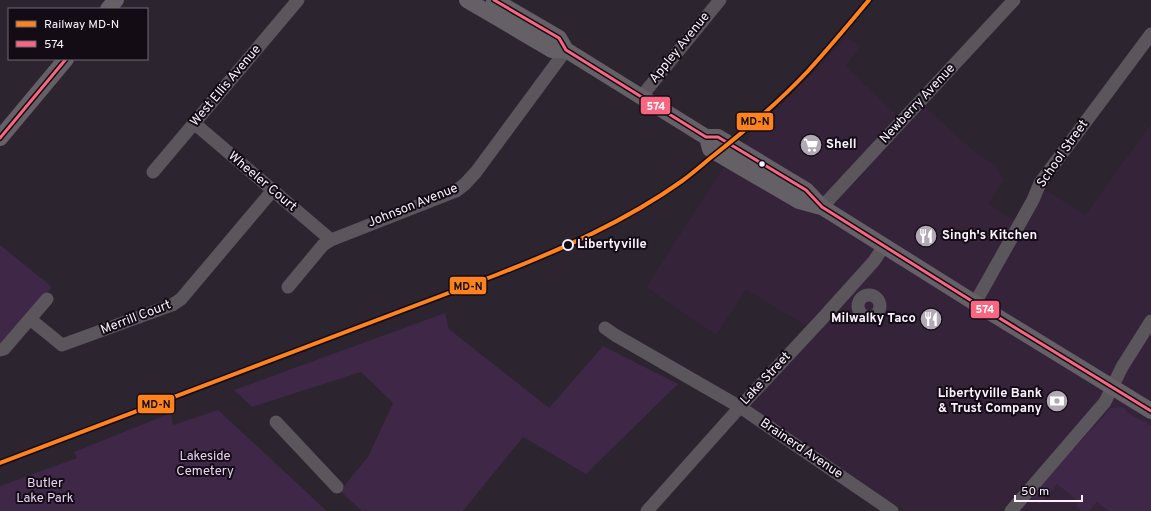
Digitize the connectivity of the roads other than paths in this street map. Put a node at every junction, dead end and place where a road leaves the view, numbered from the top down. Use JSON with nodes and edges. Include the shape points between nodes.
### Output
{"nodes":[{"id":1,"x":116,"y":0,"type":"edge"},
{"id":2,"x":298,"y":0,"type":"edge"},
{"id":3,"x":467,"y":0,"type":"edge"},
{"id":4,"x":494,"y":0,"type":"edge"},
{"id":5,"x":720,"y":0,"type":"edge"},
{"id":6,"x":1014,"y":0,"type":"edge"},
{"id":7,"x":109,"y":8,"type":"edge"},
{"id":8,"x":1151,"y":34,"type":"edge"},
{"id":9,"x":566,"y":50,"type":"junction"},
{"id":10,"x":65,"y":60,"type":"edge"},
{"id":11,"x":641,"y":97,"type":"junction"},
{"id":12,"x":194,"y":123,"type":"junction"},
{"id":13,"x":2,"y":132,"type":"edge"},
{"id":14,"x":154,"y":172,"type":"dead end"},
{"id":15,"x":273,"y":190,"type":"junction"},
{"id":16,"x":822,"y":207,"type":"junction"},
{"id":17,"x":330,"y":240,"type":"junction"},
{"id":18,"x":884,"y":246,"type":"junction"},
{"id":19,"x":288,"y":287,"type":"dead end"},
{"id":20,"x":846,"y":292,"type":"junction"},
{"id":21,"x":47,"y":299,"type":"dead end"},
{"id":22,"x":859,"y":301,"type":"dead end"},
{"id":23,"x":975,"y":303,"type":"junction"},
{"id":24,"x":30,"y":320,"type":"junction"},
{"id":25,"x":1151,"y":321,"type":"edge"},
{"id":26,"x":605,"y":328,"type":"dead end"},
{"id":27,"x":0,"y":350,"type":"edge"},
{"id":28,"x":1112,"y":387,"type":"junction"},
{"id":29,"x":740,"y":407,"type":"junction"},
{"id":30,"x":1151,"y":411,"type":"edge"},
{"id":31,"x":276,"y":422,"type":"dead end"},
{"id":32,"x":337,"y":487,"type":"dead end"},
{"id":33,"x":646,"y":511,"type":"edge"},
{"id":34,"x":892,"y":511,"type":"edge"},
{"id":35,"x":1011,"y":511,"type":"edge"}],
"edges":[{"from":1,"to":7,"type":"main road"},
{"from":2,"to":12,"type":"street","name":"West Ellis Avenue"},
{"from":3,"to":9,"type":"main road","via":[[552,50]]},
{"from":4,"to":9,"type":"main road","via":[[559,38]]},
{"from":5,"to":11,"type":"street","name":"Appley Avenue"},
{"from":6,"to":16,"type":"street","name":"Newberry Avenue"},
{"from":8,"to":23,"type":"street","name":"School Street","via":[[1040,183]]},
{"from":9,"to":11,"type":"main road"},
{"from":9,"to":17,"type":"street","name":"Johnson Avenue","via":[[465,184],[456,191]]},
{"from":10,"to":13,"type":"main road"},
{"from":11,"to":16,"type":"main road","via":[[707,138],[710,149],[799,201]]},
{"from":12,"to":14,"type":"street","name":"West Ellis Avenue"},
{"from":12,"to":15,"type":"street","name":"Wheeler Court"},
{"from":15,"to":17,"type":"street","name":"Wheeler Court"},
{"from":15,"to":24,"type":"street","name":"Merrill Court","via":[[181,299],[172,305],[62,345]]},
{"from":16,"to":18,"type":"main road"},
{"from":17,"to":19,"type":"street","name":"Johnson Avenue"},
{"from":18,"to":20,"type":"street","name":"Lake Street"},
{"from":18,"to":23,"type":"main road"},
{"from":20,"to":22,"type":"street"},
{"from":20,"to":29,"type":"street","name":"Lake Street"},
{"from":21,"to":24,"type":"street"},
{"from":23,"to":28,"type":"main road"},
{"from":24,"to":27,"type":"street","via":[[4,349]]},
{"from":25,"to":28,"type":"street"},
{"from":26,"to":29,"type":"street","name":"Brainerd Avenue"},
{"from":28,"to":30,"type":"main road"},
{"from":28,"to":35,"type":"street","via":[[1105,402]]},
{"from":29,"to":33,"type":"street","name":"Lake Street"},
{"from":29,"to":34,"type":"street","name":"Brainerd Avenue"},
{"from":31,"to":32,"type":"street"}]}
